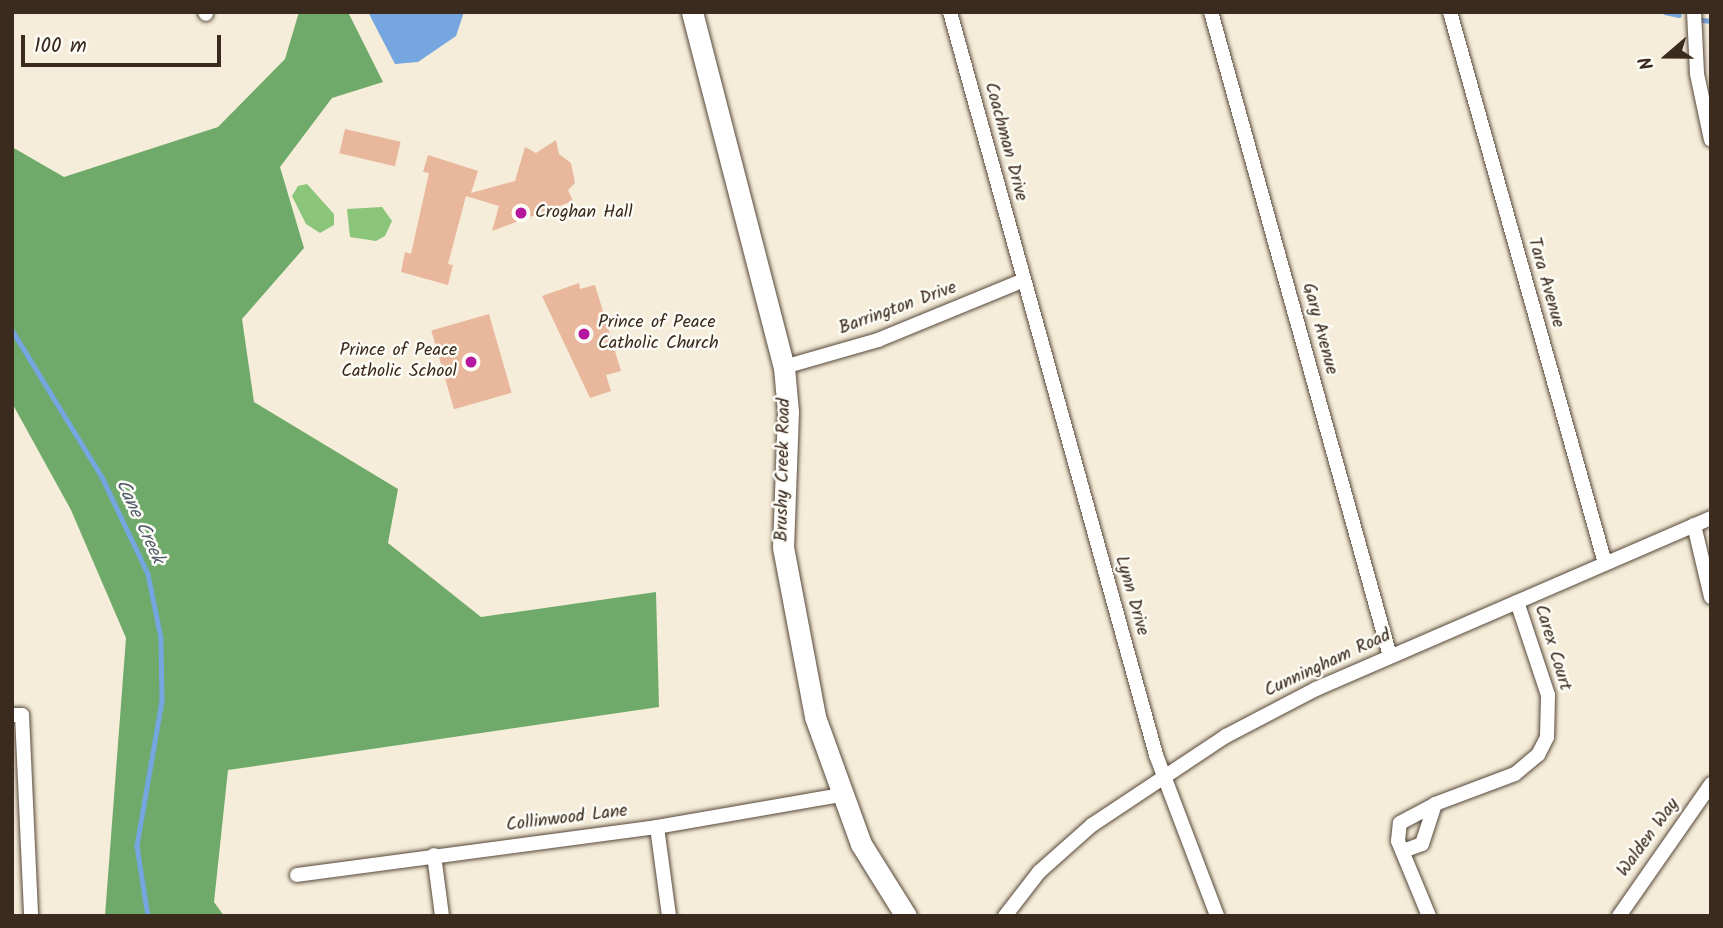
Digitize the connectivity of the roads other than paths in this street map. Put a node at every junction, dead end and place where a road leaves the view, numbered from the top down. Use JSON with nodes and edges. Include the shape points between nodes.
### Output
{"nodes":[{"id":1,"x":692,"y":12,"type":"edge"},
{"id":2,"x":950,"y":12,"type":"edge"},
{"id":3,"x":1211,"y":12,"type":"edge"},
{"id":4,"x":1450,"y":12,"type":"edge"},
{"id":5,"x":1694,"y":12,"type":"edge"},
{"id":6,"x":1711,"y":140,"type":"edge"},
{"id":7,"x":1023,"y":281,"type":"junction"},
{"id":8,"x":784,"y":367,"type":"junction"},
{"id":9,"x":1711,"y":518,"type":"edge"},
{"id":10,"x":1693,"y":525,"type":"junction"},
{"id":11,"x":1605,"y":563,"type":"junction"},
{"id":12,"x":1711,"y":597,"type":"edge"},
{"id":13,"x":1517,"y":602,"type":"junction"},
{"id":14,"x":1390,"y":656,"type":"junction"},
{"id":15,"x":12,"y":715,"type":"edge"},
{"id":16,"x":1164,"y":774,"type":"junction"},
{"id":17,"x":1711,"y":784,"type":"edge"},
{"id":18,"x":840,"y":795,"type":"junction"},
{"id":19,"x":1435,"y":804,"type":"junction"},
{"id":20,"x":657,"y":827,"type":"junction"},
{"id":21,"x":1402,"y":852,"type":"junction"},
{"id":22,"x":434,"y":855,"type":"junction"},
{"id":23,"x":297,"y":875,"type":"dead end"},
{"id":24,"x":31,"y":916,"type":"edge"},
{"id":25,"x":442,"y":916,"type":"edge"},
{"id":26,"x":669,"y":916,"type":"edge"},
{"id":27,"x":905,"y":916,"type":"edge"},
{"id":28,"x":1005,"y":916,"type":"edge"},
{"id":29,"x":1217,"y":916,"type":"edge"},
{"id":30,"x":1429,"y":916,"type":"edge"},
{"id":31,"x":1619,"y":916,"type":"edge"}],
"edges":[{"from":1,"to":8,"type":"street","name":"Brushy Creek Road"},
{"from":2,"to":7,"type":"street","name":"Coachman Drive"},
{"from":3,"to":14,"type":"street","name":"Gary Avenue"},
{"from":4,"to":11,"type":"street","name":"Tara Avenue"},
{"from":5,"to":6,"type":"street","via":[[1697,74]]},
{"from":7,"to":8,"type":"street","name":"Barrington Drive","via":[[878,340]]},
{"from":7,"to":16,"type":"street","name":"Lynn Drive"},
{"from":8,"to":18,"type":"street","name":"Brushy Creek Road","via":[[785,573],[815,717]]},
{"from":9,"to":10,"type":"street","name":"Cunningham Road"},
{"from":10,"to":11,"type":"street","name":"Cunningham Road"},
{"from":10,"to":12,"type":"street"},
{"from":11,"to":13,"type":"street","name":"Cunningham Road"},
{"from":13,"to":14,"type":"street","name":"Cunningham Road"},
{"from":13,"to":19,"type":"street","name":"Carex Court","via":[[1548,695],[1547,737],[1538,755],[1515,774]]},
{"from":14,"to":16,"type":"street","name":"Cunningham Road","via":[[1277,708]]},
{"from":15,"to":24,"type":"street","via":[[22,715]]},
{"from":16,"to":28,"type":"street","name":"Cunningham Road","via":[[1067,845]]},
{"from":16,"to":29,"type":"street","name":"Lynn Drive"},
{"from":17,"to":31,"type":"street","name":"Walden Way"},
{"from":18,"to":20,"type":"street","name":"Collinwood Lane"},
{"from":18,"to":27,"type":"street","name":"Brushy Creek Road","via":[[874,868]]},
{"from":19,"to":21,"type":"street","via":[[1422,844]]},
{"from":19,"to":21,"type":"street","name":"Carex Court","via":[[1401,822],[1397,832]]},
{"from":20,"to":22,"type":"street","name":"Collinwood Lane"},
{"from":20,"to":26,"type":"street"},
{"from":21,"to":30,"type":"street","name":"Carex Court"},
{"from":22,"to":23,"type":"street","name":"Collinwood Lane"},
{"from":22,"to":25,"type":"street"}]}
